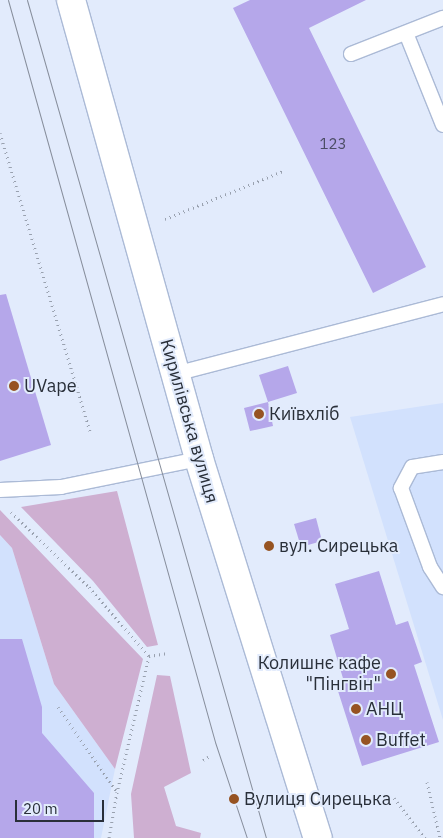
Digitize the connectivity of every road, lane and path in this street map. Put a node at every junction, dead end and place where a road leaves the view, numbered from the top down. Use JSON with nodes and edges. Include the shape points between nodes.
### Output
{"nodes":[{"id":1,"x":71,"y":0,"type":"edge"},
{"id":2,"x":443,"y":18,"type":"edge"},
{"id":3,"x":406,"y":33,"type":"junction"},
{"id":4,"x":351,"y":54,"type":"dead end"},
{"id":5,"x":443,"y":125,"type":"edge"},
{"id":6,"x":0,"y":133,"type":"edge"},
{"id":7,"x":283,"y":170,"type":"dead end"},
{"id":8,"x":165,"y":219,"type":"dead end"},
{"id":9,"x":443,"y":304,"type":"edge"},
{"id":10,"x":175,"y":374,"type":"junction"},
{"id":11,"x":90,"y":431,"type":"dead end"},
{"id":12,"x":199,"y":459,"type":"junction"},
{"id":13,"x":443,"y":462,"type":"edge"},
{"id":14,"x":0,"y":490,"type":"edge"},
{"id":15,"x":7,"y":508,"type":"dead end"},
{"id":16,"x":443,"y":587,"type":"edge"},
{"id":17,"x":168,"y":653,"type":"dead end"},
{"id":18,"x":148,"y":656,"type":"junction"},
{"id":19,"x":58,"y":708,"type":"dead end"},
{"id":20,"x":210,"y":756,"type":"dead end"},
{"id":21,"x":204,"y":760,"type":"dead end"},
{"id":22,"x":427,"y":782,"type":"dead end"},
{"id":23,"x":117,"y":792,"type":"junction"},
{"id":24,"x":394,"y":798,"type":"dead end"},
{"id":25,"x":109,"y":838,"type":"edge"},
{"id":26,"x":318,"y":838,"type":"edge"},
{"id":27,"x":425,"y":838,"type":"edge"},
{"id":28,"x":440,"y":838,"type":"edge"}],
"edges":[{"from":1,"to":10,"type":"main road","name":"Кирилівська вулиця"},
{"from":2,"to":3,"type":"lane"},
{"from":3,"to":4,"type":"lane"},
{"from":3,"to":5,"type":"lane"},
{"from":6,"to":11,"type":"path"},
{"from":7,"to":8,"type":"path"},
{"from":9,"to":10,"type":"lane"},
{"from":10,"to":12,"type":"main road","name":"Кирилівська вулиця"},
{"from":12,"to":14,"type":"lane","via":[[61,488]]},
{"from":12,"to":26,"type":"main road","name":"Кирилівська вулиця"},
{"from":13,"to":16,"type":"lane","via":[[412,467],[401,488],[430,566]]},
{"from":15,"to":18,"type":"path","via":[[88,587]]},
{"from":17,"to":18,"type":"path"},
{"from":18,"to":23,"type":"path"},
{"from":19,"to":23,"type":"path"},
{"from":20,"to":21,"type":"path"},
{"from":22,"to":28,"type":"path"},
{"from":23,"to":25,"type":"path"},
{"from":24,"to":27,"type":"path"}]}
